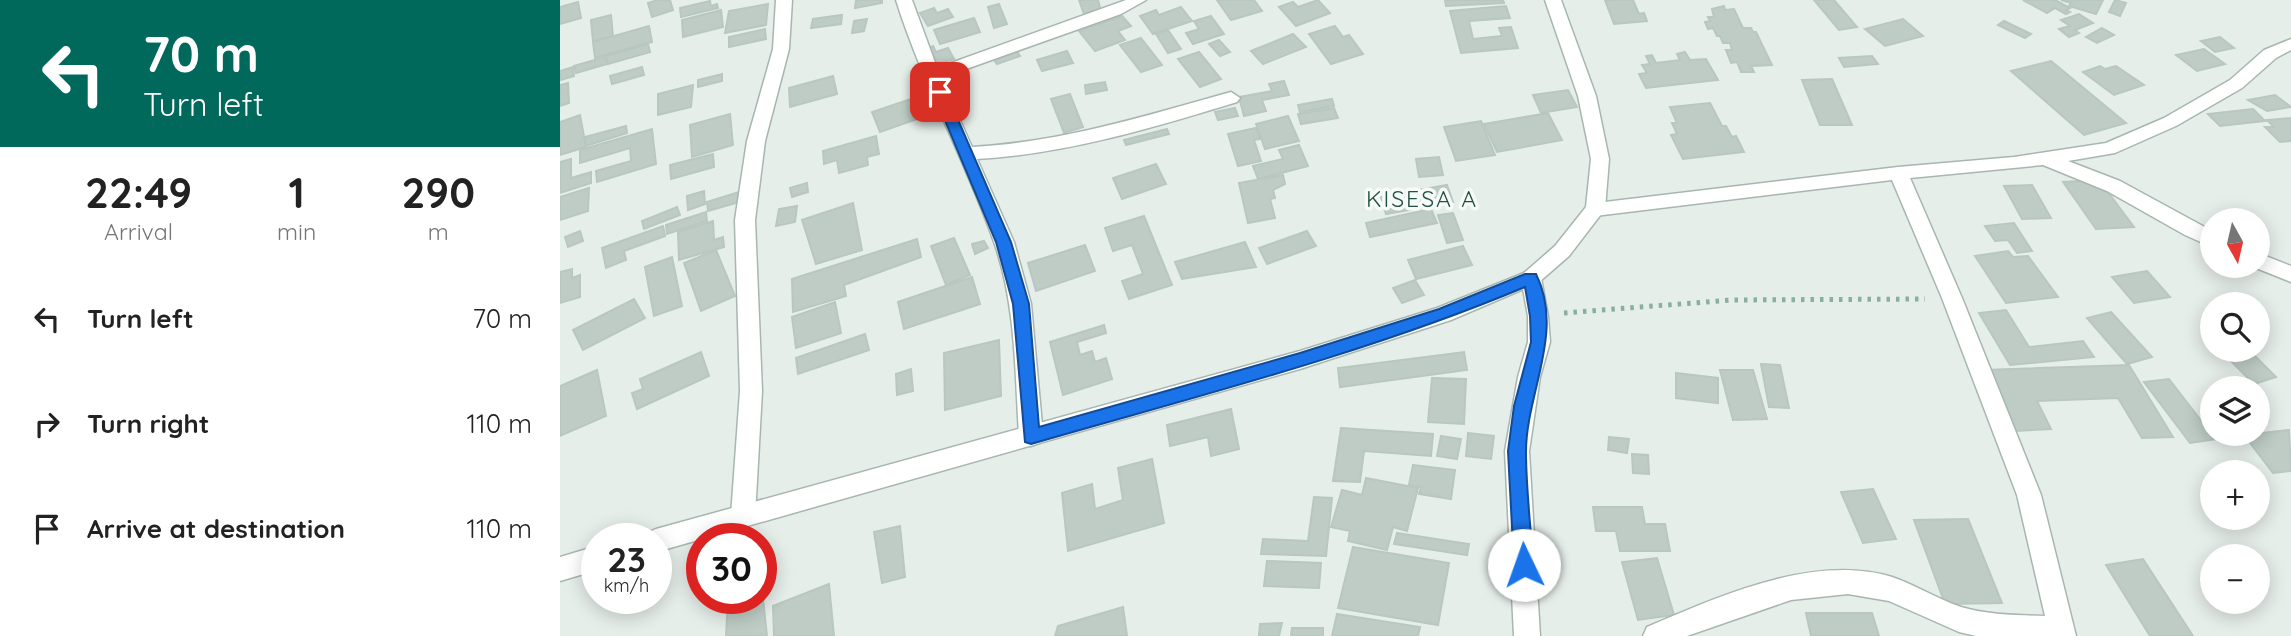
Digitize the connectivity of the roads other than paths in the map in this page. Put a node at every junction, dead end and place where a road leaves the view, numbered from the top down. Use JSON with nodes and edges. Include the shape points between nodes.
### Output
{"nodes":[{"id":1,"x":784,"y":0,"type":"edge"},
{"id":2,"x":904,"y":0,"type":"edge"},
{"id":3,"x":1138,"y":0,"type":"edge"},
{"id":4,"x":1553,"y":0,"type":"edge"},
{"id":5,"x":2291,"y":44,"type":"edge"},
{"id":6,"x":932,"y":75,"type":"junction"},
{"id":7,"x":1231,"y":98,"type":"dead end"},
{"id":8,"x":1012,"y":152,"type":"junction"},
{"id":9,"x":966,"y":153,"type":"junction"},
{"id":10,"x":2035,"y":160,"type":"junction"},
{"id":11,"x":1898,"y":173,"type":"junction"},
{"id":12,"x":980,"y":182,"type":"junction"},
{"id":13,"x":1595,"y":209,"type":"junction"},
{"id":14,"x":2200,"y":233,"type":"edge"},
{"id":15,"x":2270,"y":266,"type":"edge"},
{"id":16,"x":2291,"y":274,"type":"edge"},
{"id":17,"x":1531,"y":278,"type":"junction"},
{"id":18,"x":1031,"y":436,"type":"junction"},
{"id":19,"x":743,"y":516,"type":"junction"},
{"id":20,"x":672,"y":536,"type":"edge"},
{"id":21,"x":581,"y":563,"type":"edge"},
{"id":22,"x":560,"y":569,"type":"edge"},
{"id":23,"x":2063,"y":633,"type":"edge"},
{"id":24,"x":1527,"y":636,"type":"edge"},
{"id":25,"x":1657,"y":636,"type":"edge"}],
"edges":[{"from":1,"to":19,"type":"street","via":[[781,49],[756,141],[746,220],[751,391]]},
{"from":2,"to":6,"type":"street"},
{"from":3,"to":6,"type":"street"},
{"from":4,"to":13,"type":"street","via":[[1587,96],[1600,159]]},
{"from":5,"to":10,"type":"street","via":[[2270,54],[2236,84],[2170,122],[2109,149]]},
{"from":6,"to":9,"type":"street"},
{"from":7,"to":8,"type":"street","via":[[1073,142]]},
{"from":8,"to":9,"type":"street"},
{"from":8,"to":12,"type":"street"},
{"from":9,"to":12,"type":"street"},
{"from":10,"to":11,"type":"street"},
{"from":10,"to":14,"type":"street","via":[[2109,182]]},
{"from":11,"to":13,"type":"street"},
{"from":11,"to":23,"type":"street","via":[[2029,495]]},
{"from":12,"to":18,"type":"street","via":[[1004,242],[1021,304]]},
{"from":13,"to":17,"type":"street","via":[[1562,251]]},
{"from":15,"to":16,"type":"street"},
{"from":17,"to":18,"type":"street","via":[[1444,314],[1300,360]]},
{"from":17,"to":24,"type":"street","via":[[1539,342],[1517,451]]},
{"from":18,"to":19,"type":"street"},
{"from":19,"to":20,"type":"street"},
{"from":21,"to":22,"type":"street"},
{"from":23,"to":25,"type":"street","via":[[1959,619],[1891,589],[1848,582],[1791,588],[1708,614]]}]}
